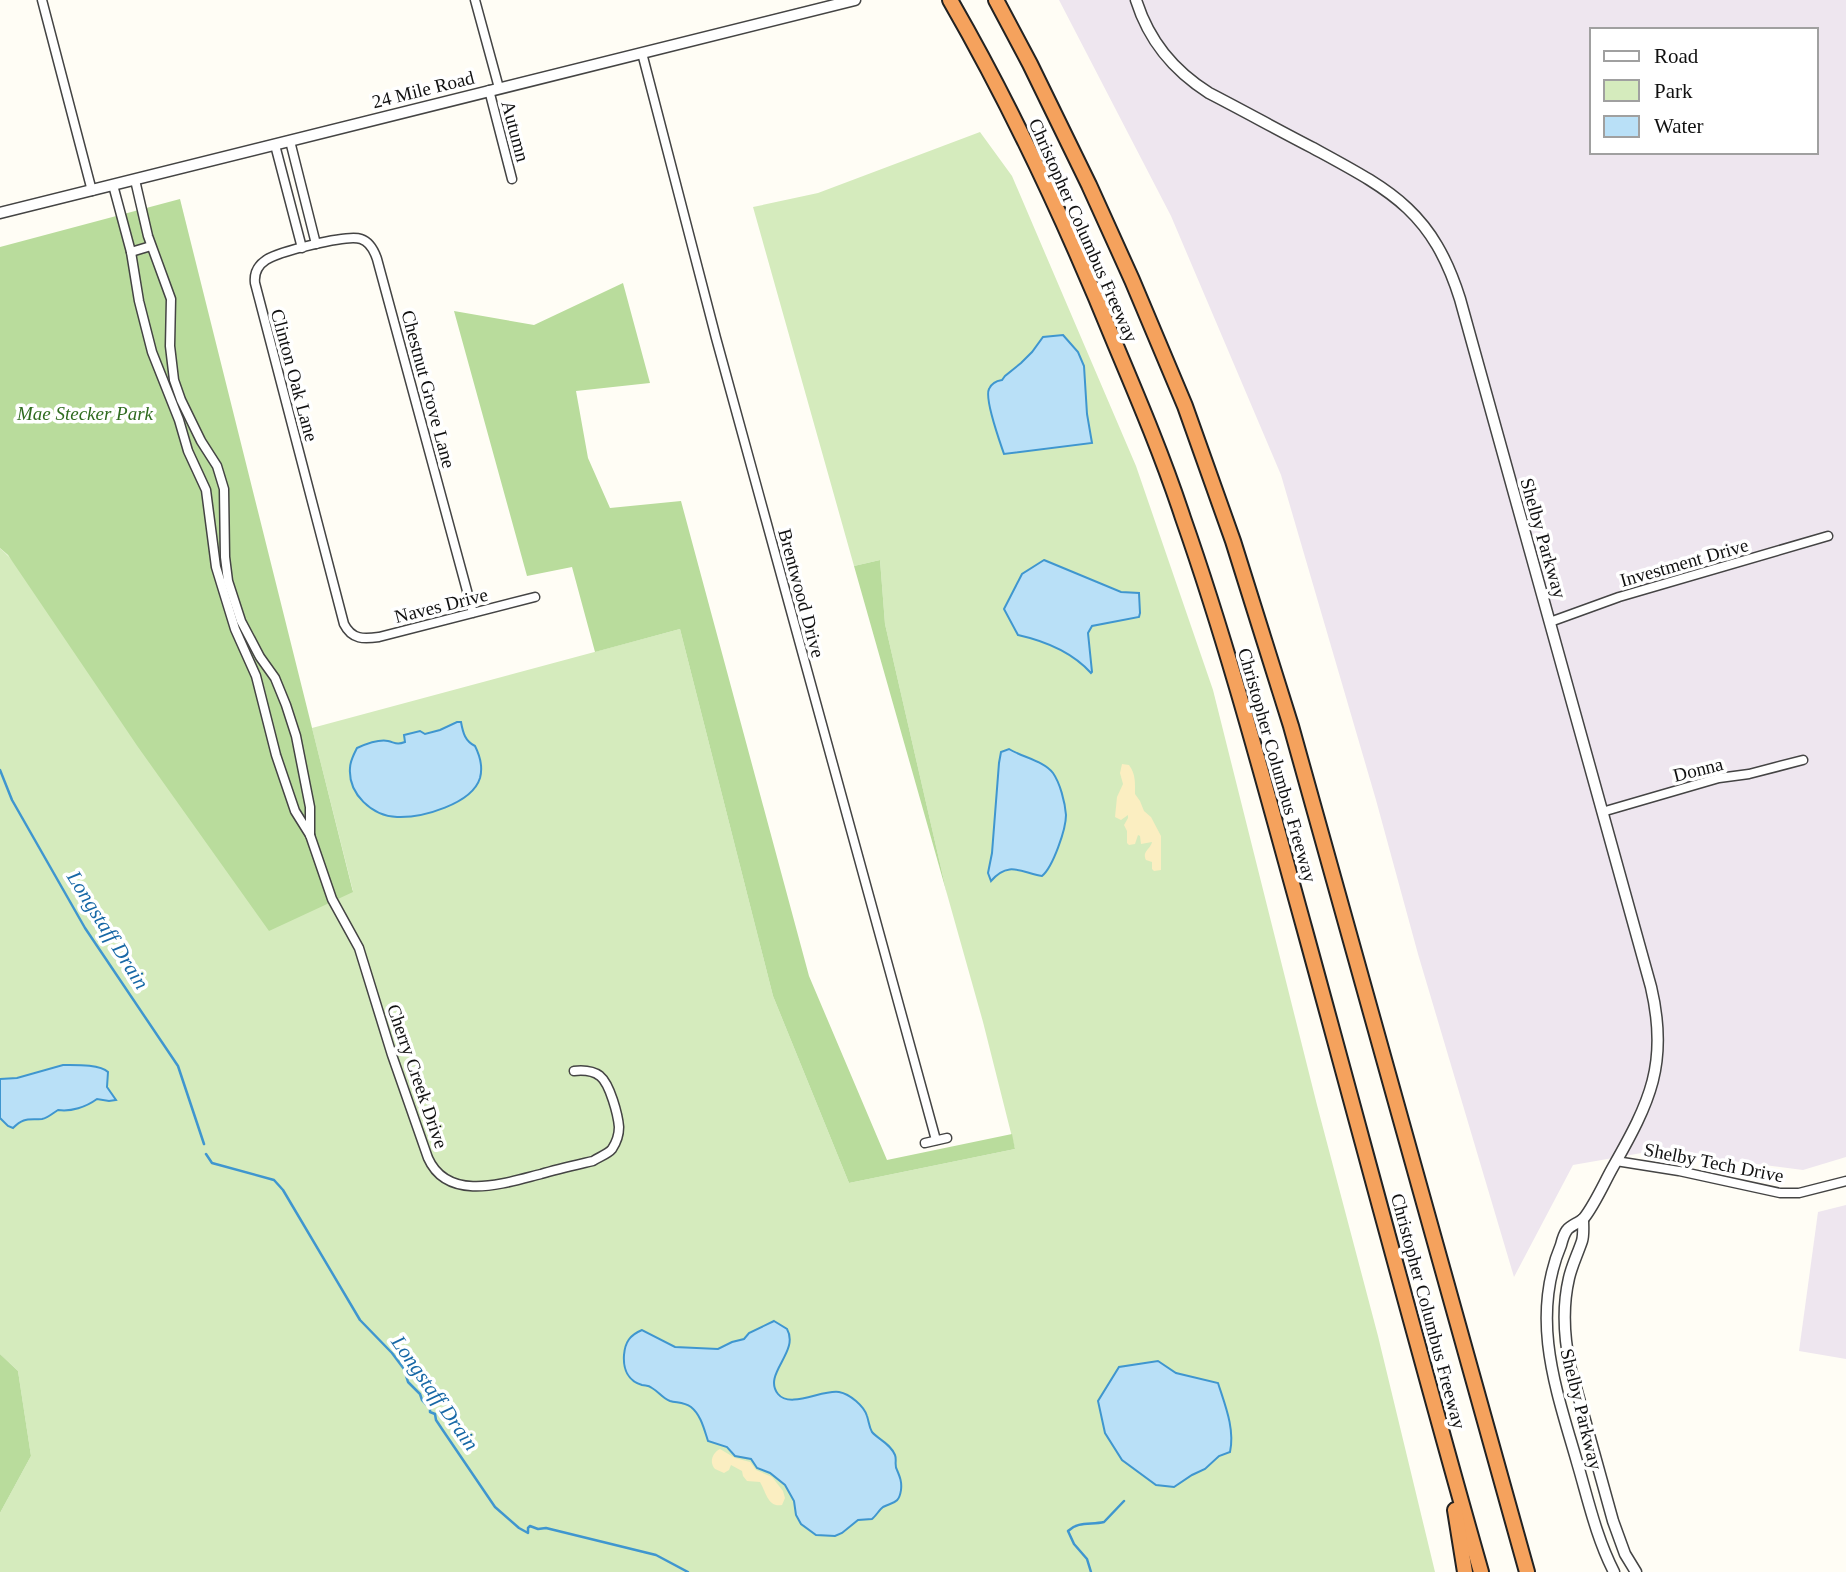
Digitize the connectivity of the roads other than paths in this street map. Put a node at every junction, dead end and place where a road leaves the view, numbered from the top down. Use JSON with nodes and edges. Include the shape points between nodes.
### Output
{"nodes":[{"id":1,"x":42,"y":0,"type":"edge"},
{"id":2,"x":475,"y":0,"type":"edge"},
{"id":3,"x":855,"y":0,"type":"edge"},
{"id":4,"x":950,"y":0,"type":"edge"},
{"id":5,"x":1136,"y":0,"type":"edge"},
{"id":6,"x":999,"y":5,"type":"edge"},
{"id":7,"x":642,"y":53,"type":"junction"},
{"id":8,"x":494,"y":89,"type":"junction"},
{"id":9,"x":290,"y":141,"type":"junction"},
{"id":10,"x":275,"y":145,"type":"junction"},
{"id":11,"x":512,"y":179,"type":"dead end"},
{"id":12,"x":135,"y":180,"type":"junction"},
{"id":13,"x":113,"y":185,"type":"junction"},
{"id":14,"x":92,"y":191,"type":"junction"},
{"id":15,"x":0,"y":213,"type":"edge"},
{"id":16,"x":316,"y":244,"type":"junction"},
{"id":17,"x":151,"y":246,"type":"junction"},
{"id":18,"x":302,"y":248,"type":"junction"},
{"id":19,"x":131,"y":252,"type":"junction"},
{"id":20,"x":176,"y":397,"type":"junction"},
{"id":21,"x":1828,"y":536,"type":"dead end"},
{"id":22,"x":535,"y":597,"type":"dead end"},
{"id":23,"x":473,"y":612,"type":"junction"},
{"id":24,"x":237,"y":622,"type":"junction"},
{"id":25,"x":1550,"y":622,"type":"junction"},
{"id":26,"x":355,"y":637,"type":"joint"},
{"id":27,"x":1803,"y":760,"type":"dead end"},
{"id":28,"x":305,"y":781,"type":"junction"},
{"id":29,"x":287,"y":788,"type":"junction"},
{"id":30,"x":1602,"y":812,"type":"junction"},
{"id":31,"x":310,"y":835,"type":"junction"},
{"id":32,"x":573,"y":1071,"type":"dead end"},
{"id":33,"x":947,"y":1138,"type":"dead end"},
{"id":34,"x":936,"y":1140,"type":"junction"},
{"id":35,"x":925,"y":1143,"type":"dead end"},
{"id":36,"x":1616,"y":1161,"type":"junction"},
{"id":37,"x":1846,"y":1181,"type":"edge"},
{"id":38,"x":1583,"y":1219,"type":"junction"},
{"id":39,"x":1546,"y":1331,"type":"junction"},
{"id":40,"x":1566,"y":1342,"type":"junction"},
{"id":41,"x":1445,"y":1446,"type":"junction"},
{"id":42,"x":1500,"y":1473,"type":"junction"},
{"id":43,"x":1465,"y":1572,"type":"edge"},
{"id":44,"x":1481,"y":1572,"type":"edge"},
{"id":45,"x":1527,"y":1572,"type":"edge"},
{"id":46,"x":1535,"y":1572,"type":"edge"},
{"id":47,"x":1614,"y":1572,"type":"edge"},
{"id":48,"x":1636,"y":1572,"type":"edge"}],
"edges":[{"from":1,"to":14,"type":"street"},
{"from":2,"to":8,"type":"street","name":"Autumn"},
{"from":3,"to":7,"type":"street","name":"24 Mile Road"},
{"from":4,"to":41,"type":"highway","name":"Christopher Columbus Freeway","via":[[1012,116],[1094,291],[1182,513],[1242,702]]},
{"from":5,"to":25,"type":"street","name":"Shelby Parkway","via":[[1155,42],[1184,75],[1377,184],[1407,207],[1433,238],[1460,299]]},
{"from":6,"to":42,"type":"highway","name":"Christopher Columbus Freeway","via":[[1132,280],[1223,511],[1295,740]]},
{"from":7,"to":8,"type":"street","name":"24 Mile Road"},
{"from":7,"to":34,"type":"street","name":"Brentwood Drive"},
{"from":8,"to":9,"type":"street","name":"24 Mile Road"},
{"from":8,"to":11,"type":"street","name":"Autumn"},
{"from":9,"to":10,"type":"street","name":"24 Mile Road"},
{"from":9,"to":16,"type":"street"},
{"from":10,"to":12,"type":"street","name":"24 Mile Road"},
{"from":10,"to":18,"type":"street"},
{"from":12,"to":13,"type":"street","name":"24 Mile Road"},
{"from":12,"to":17,"type":"street","name":"Cherry Creek Drive"},
{"from":13,"to":14,"type":"street","name":"24 Mile Road"},
{"from":13,"to":19,"type":"street","name":"Cherry Creek Drive"},
{"from":14,"to":15,"type":"street","name":"24 Mile Road"},
{"from":16,"to":18,"type":"street","name":"Chestnut Grove Lane"},
{"from":16,"to":23,"type":"street","name":"Chestnut Grove Lane","via":[[358,238],[375,253]]},
{"from":17,"to":19,"type":"street"},
{"from":17,"to":20,"type":"street","name":"Cherry Creek Drive","via":[[171,299]]},
{"from":18,"to":26,"type":"street","name":"Clinton Oak Lane","via":[[268,258],[255,273],[254,283],[344,624]]},
{"from":19,"to":20,"type":"street","name":"Cherry Creek Drive","via":[[152,352]]},
{"from":20,"to":24,"type":"street","name":"Cherry Creek Drive","via":[[188,451],[206,490],[216,566]]},
{"from":20,"to":24,"type":"street","name":"Cherry Creek Drive","via":[[217,466],[224,489],[225,557]]},
{"from":21,"to":25,"type":"street","name":"Investment Drive"},
{"from":22,"to":23,"type":"street","name":"Naves Drive"},
{"from":23,"to":26,"type":"street","name":"Naves Drive","via":[[379,637]]},
{"from":24,"to":28,"type":"street","name":"Cherry Creek Drive","via":[[275,678],[296,736]]},
{"from":24,"to":29,"type":"street","name":"Cherry Creek Drive"},
{"from":25,"to":30,"type":"street","name":"Shelby Parkway"},
{"from":27,"to":30,"type":"street","name":"Donna","via":[[1718,778]]},
{"from":28,"to":29,"type":"street"},
{"from":28,"to":31,"type":"street","name":"Cherry Creek Drive"},
{"from":29,"to":31,"type":"street","name":"Cherry Creek Drive"},
{"from":30,"to":36,"type":"street","name":"Shelby Parkway","via":[[1651,986],[1658,1031],[1652,1088]]},
{"from":31,"to":32,"type":"street","name":"Cherry Creek Drive","via":[[332,899],[359,948],[428,1158],[439,1173],[462,1185],[490,1186],[593,1161],[612,1149],[619,1125],[608,1085],[597,1073]]},
{"from":33,"to":34,"type":"street"},
{"from":34,"to":35,"type":"street"},
{"from":36,"to":37,"type":"street","name":"Shelby Tech Drive","via":[[1780,1192],[1799,1193]]},
{"from":36,"to":38,"type":"street","name":"Shelby Parkway"},
{"from":38,"to":39,"type":"street","name":"Shelby Parkway","via":[[1567,1231],[1560,1247],[1548,1290]]},
{"from":38,"to":40,"type":"street","name":"Shelby Parkway","via":[[1583,1238],[1565,1299]]},
{"from":39,"to":40,"type":"street","via":[[1557,1331]]},
{"from":39,"to":47,"type":"street","name":"Shelby Parkway","via":[[1560,1401],[1596,1528]]},
{"from":40,"to":48,"type":"street","name":"Shelby Parkway","via":[[1613,1521]]},
{"from":41,"to":43,"type":"highway"},
{"from":41,"to":44,"type":"highway","name":"Christopher Columbus Freeway"},
{"from":42,"to":45,"type":"highway","name":"Christopher Columbus Freeway"},
{"from":42,"to":46,"type":"highway"}]}
